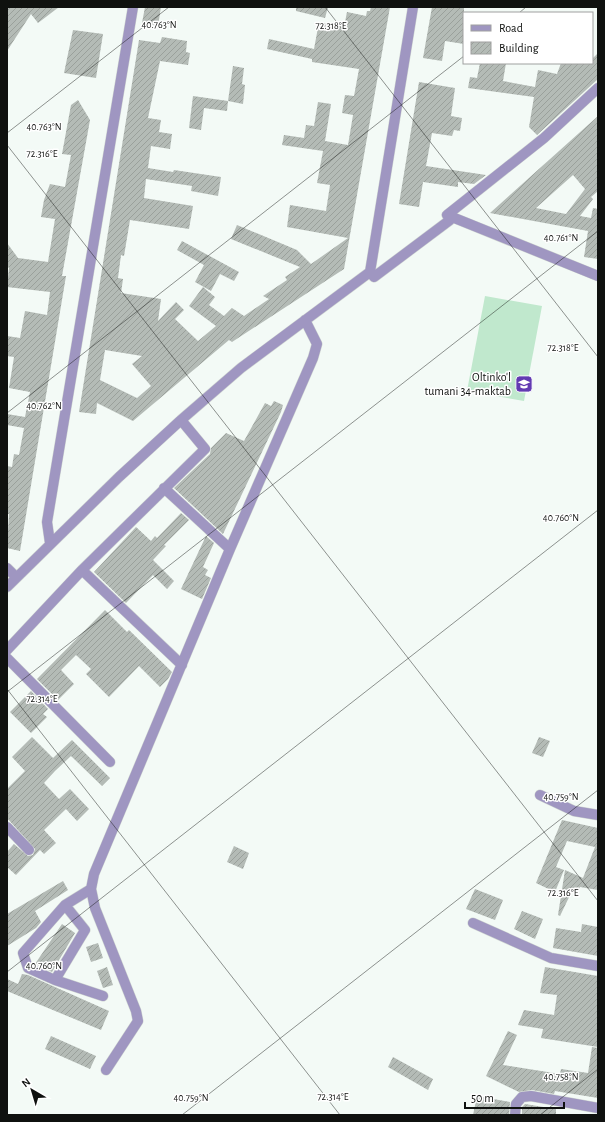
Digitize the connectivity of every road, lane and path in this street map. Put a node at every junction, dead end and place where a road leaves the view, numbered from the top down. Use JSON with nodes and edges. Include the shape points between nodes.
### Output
{"nodes":[{"id":1,"x":132,"y":7,"type":"edge"},
{"id":2,"x":413,"y":7,"type":"edge"},
{"id":3,"x":598,"y":88,"type":"edge"},
{"id":4,"x":447,"y":215,"type":"junction"},
{"id":5,"x":370,"y":272,"type":"junction"},
{"id":6,"x":598,"y":276,"type":"edge"},
{"id":7,"x":305,"y":320,"type":"junction"},
{"id":8,"x":181,"y":420,"type":"junction"},
{"id":9,"x":164,"y":488,"type":"junction"},
{"id":10,"x":50,"y":543,"type":"junction"},
{"id":11,"x":230,"y":549,"type":"junction"},
{"id":12,"x":7,"y":568,"type":"edge"},
{"id":13,"x":82,"y":570,"type":"junction"},
{"id":14,"x":16,"y":577,"type":"junction"},
{"id":15,"x":7,"y":587,"type":"edge"},
{"id":16,"x":7,"y":650,"type":"edge"},
{"id":17,"x":7,"y":658,"type":"edge"},
{"id":18,"x":182,"y":665,"type":"junction"},
{"id":19,"x":110,"y":762,"type":"dead end"},
{"id":20,"x":540,"y":795,"type":"dead end"},
{"id":21,"x":598,"y":815,"type":"edge"},
{"id":22,"x":7,"y":827,"type":"edge"},
{"id":23,"x":29,"y":850,"type":"dead end"},
{"id":24,"x":91,"y":889,"type":"junction"},
{"id":25,"x":66,"y":905,"type":"junction"},
{"id":26,"x":473,"y":923,"type":"dead end"},
{"id":27,"x":598,"y":966,"type":"edge"},
{"id":28,"x":55,"y":980,"type":"junction"},
{"id":29,"x":103,"y":996,"type":"dead end"},
{"id":30,"x":106,"y":1070,"type":"dead end"},
{"id":31,"x":598,"y":1108,"type":"edge"},
{"id":32,"x":514,"y":1115,"type":"edge"}],
"edges":[{"from":1,"to":10,"type":"street","via":[[47,522]]},
{"from":2,"to":5,"type":"street"},
{"from":3,"to":4,"type":"street","via":[[544,138]]},
{"from":4,"to":5,"type":"street","via":[[450,220],[374,277]]},
{"from":4,"to":6,"type":"street"},
{"from":5,"to":7,"type":"street"},
{"from":7,"to":8,"type":"street","via":[[241,368]]},
{"from":7,"to":11,"type":"street","via":[[317,344],[315,351]]},
{"from":8,"to":9,"type":"street","via":[[205,449]]},
{"from":8,"to":10,"type":"street"},
{"from":9,"to":11,"type":"street"},
{"from":9,"to":13,"type":"street"},
{"from":10,"to":14,"type":"street"},
{"from":11,"to":18,"type":"street"},
{"from":12,"to":14,"type":"street"},
{"from":13,"to":16,"type":"street"},
{"from":13,"to":18,"type":"street"},
{"from":14,"to":15,"type":"street"},
{"from":17,"to":19,"type":"street"},
{"from":18,"to":24,"type":"street","via":[[94,874]]},
{"from":20,"to":21,"type":"street","via":[[574,811]]},
{"from":22,"to":23,"type":"street"},
{"from":24,"to":25,"type":"street"},
{"from":24,"to":30,"type":"street","via":[[95,908],[136,1011],[138,1022]]},
{"from":25,"to":28,"type":"street","via":[[85,930]]},
{"from":25,"to":28,"type":"street","via":[[23,954],[28,968]]},
{"from":26,"to":27,"type":"street","via":[[552,958]]},
{"from":28,"to":29,"type":"street"},
{"from":31,"to":32,"type":"street","via":[[522,1096],[516,1104]]}]}
